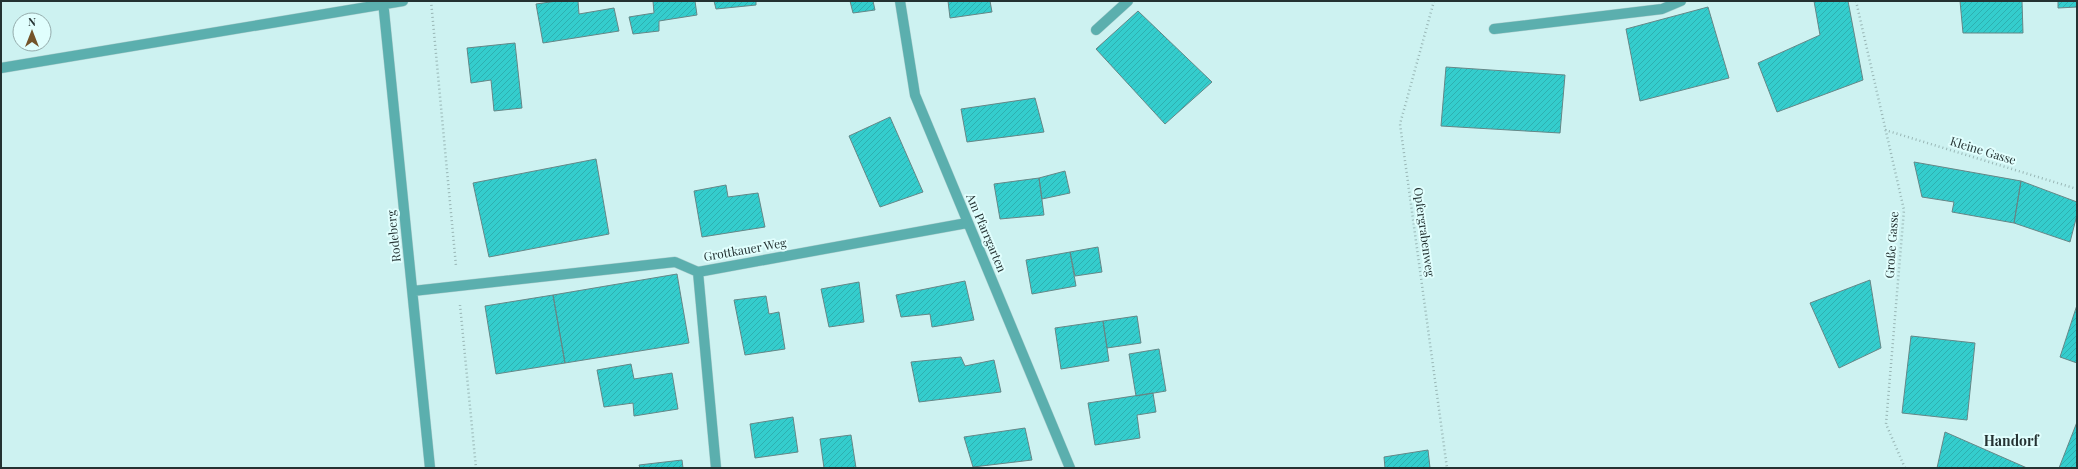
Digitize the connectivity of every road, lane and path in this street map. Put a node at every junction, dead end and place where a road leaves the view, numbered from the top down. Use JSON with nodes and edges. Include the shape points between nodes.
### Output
{"nodes":[{"id":1,"x":403,"y":1,"type":"edge"},
{"id":2,"x":431,"y":1,"type":"edge"},
{"id":3,"x":900,"y":1,"type":"edge"},
{"id":4,"x":1128,"y":1,"type":"edge"},
{"id":5,"x":1434,"y":1,"type":"edge"},
{"id":6,"x":1681,"y":1,"type":"edge"},
{"id":7,"x":1856,"y":1,"type":"edge"},
{"id":8,"x":383,"y":3,"type":"edge"},
{"id":9,"x":1494,"y":29,"type":"dead end"},
{"id":10,"x":1096,"y":30,"type":"dead end"},
{"id":11,"x":1,"y":68,"type":"edge"},
{"id":12,"x":1884,"y":130,"type":"junction"},
{"id":13,"x":2077,"y":189,"type":"edge"},
{"id":14,"x":967,"y":222,"type":"junction"},
{"id":15,"x":698,"y":272,"type":"junction"},
{"id":16,"x":458,"y":285,"type":"junction"},
{"id":17,"x":413,"y":291,"type":"junction"},
{"id":18,"x":430,"y":468,"type":"edge"},
{"id":19,"x":476,"y":468,"type":"edge"},
{"id":20,"x":716,"y":468,"type":"edge"},
{"id":21,"x":1070,"y":468,"type":"edge"},
{"id":22,"x":1447,"y":468,"type":"edge"},
{"id":23,"x":1905,"y":468,"type":"edge"}],
"edges":[{"from":1,"to":8,"type":"street"},
{"from":2,"to":16,"type":"path"},
{"from":3,"to":14,"type":"street","name":"Am Pfarrgarten","via":[[915,95]]},
{"from":4,"to":10,"type":"street"},
{"from":5,"to":22,"type":"path","name":"Opfergrabenweg","via":[[1400,124]]},
{"from":6,"to":9,"type":"street","via":[[1662,9]]},
{"from":7,"to":12,"type":"path","name":"Große Gasse"},
{"from":8,"to":11,"type":"street"},
{"from":8,"to":17,"type":"street","name":"Rodeberg"},
{"from":12,"to":13,"type":"path","name":"Kleine Gasse"},
{"from":12,"to":23,"type":"path","name":"Große Gasse","via":[[1904,210],[1886,424]]},
{"from":14,"to":15,"type":"street","name":"Grottkauer Weg"},
{"from":14,"to":21,"type":"street","name":"Am Pfarrgarten"},
{"from":15,"to":16,"type":"street","via":[[675,262]]},
{"from":15,"to":20,"type":"street","name":"Grottkauer Weg"},
{"from":16,"to":17,"type":"street"},
{"from":16,"to":19,"type":"path"},
{"from":17,"to":18,"type":"street","name":"Rodeberg"}]}
